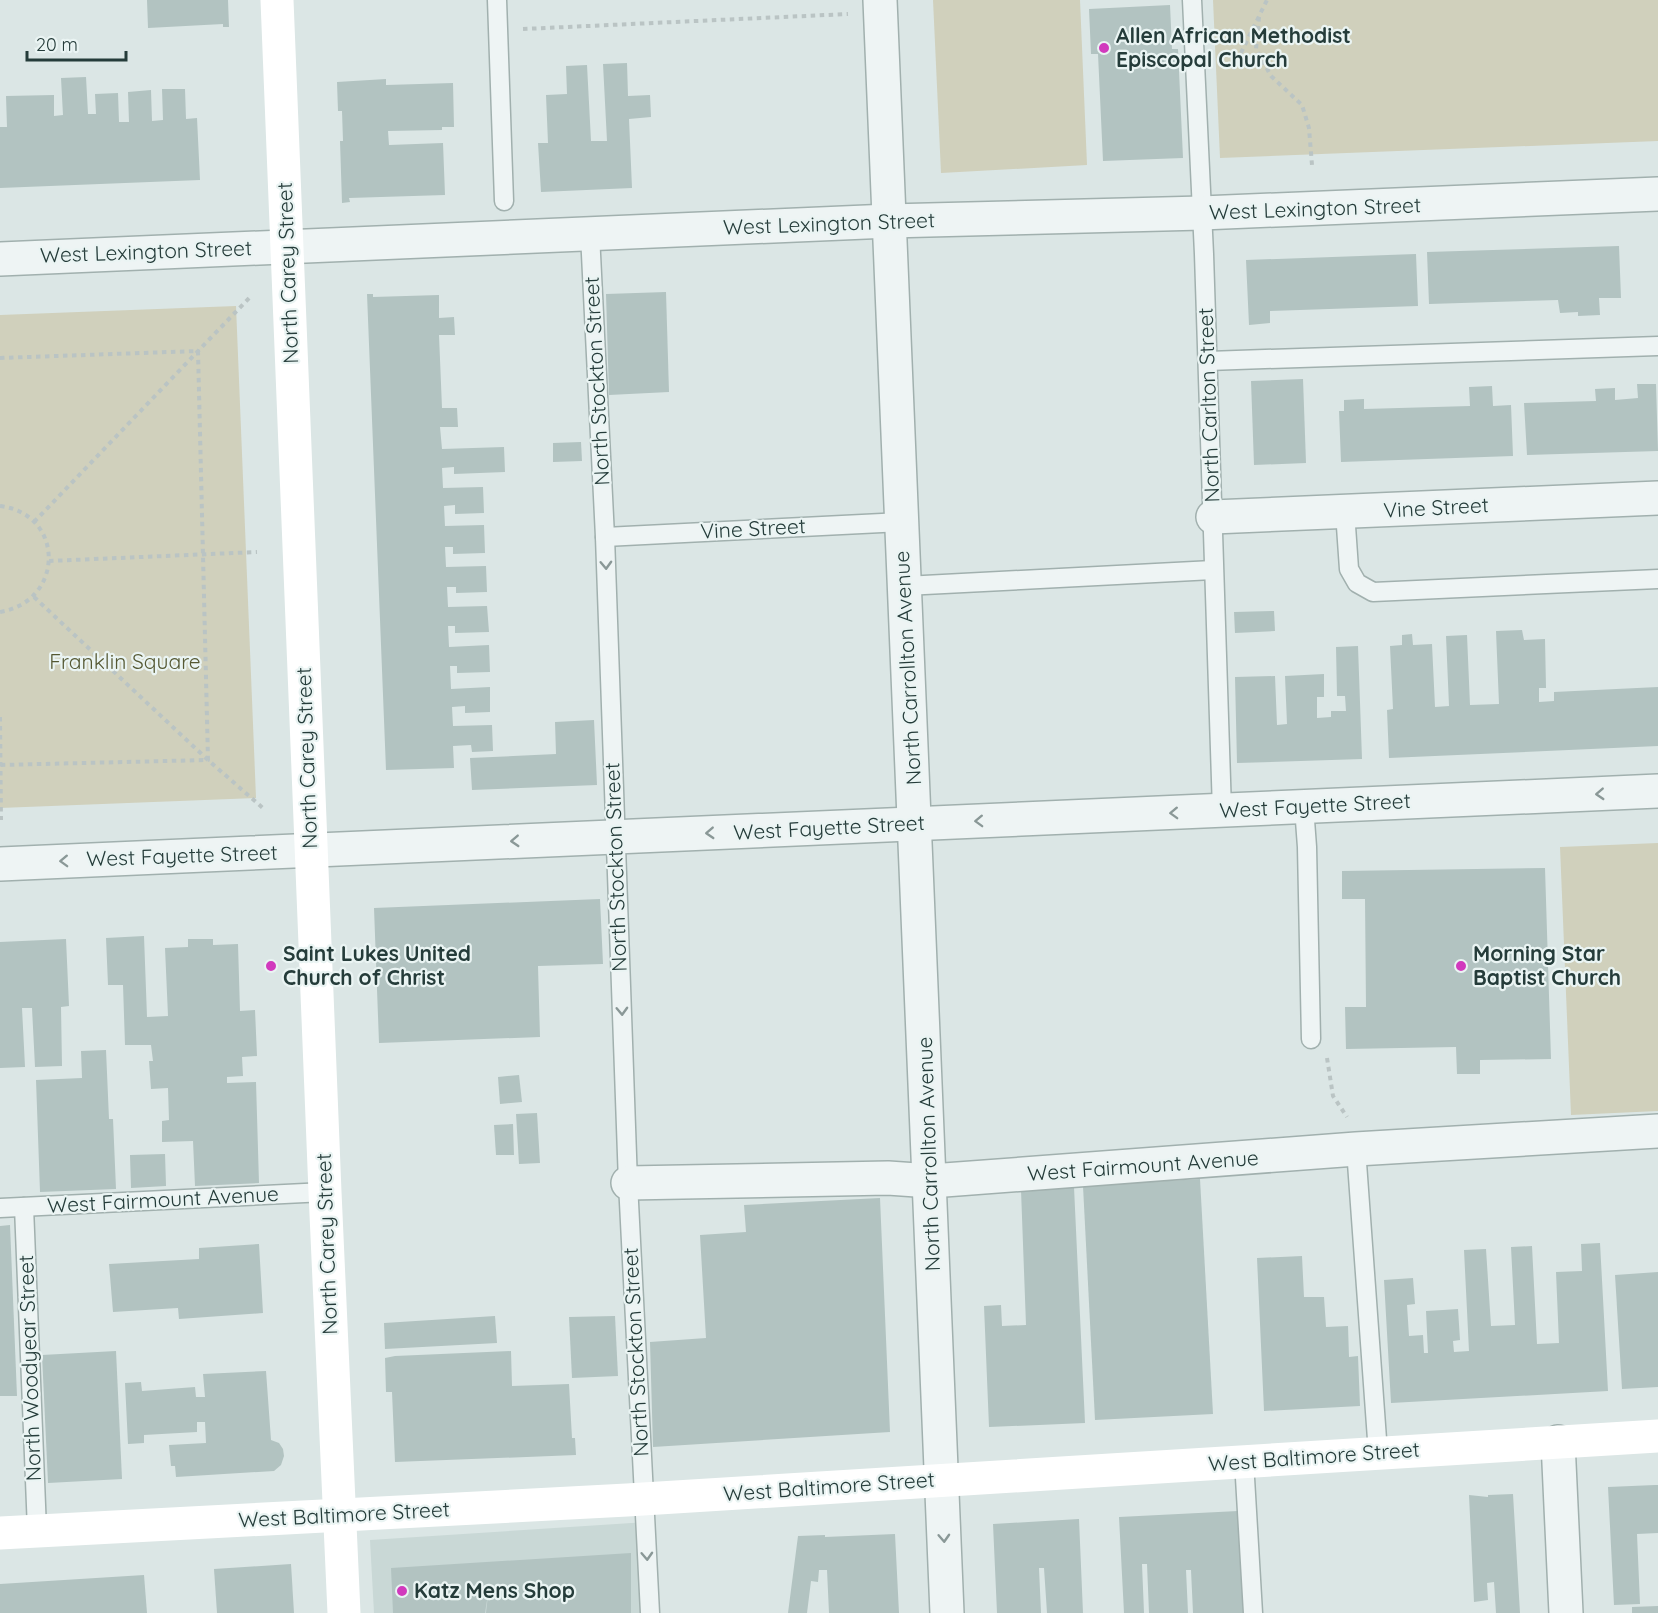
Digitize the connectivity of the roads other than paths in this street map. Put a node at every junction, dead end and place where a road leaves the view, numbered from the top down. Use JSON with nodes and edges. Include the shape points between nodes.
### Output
{"nodes":[{"id":1,"x":277,"y":0,"type":"edge"},
{"id":2,"x":497,"y":0,"type":"edge"},
{"id":3,"x":1192,"y":0,"type":"edge"},
{"id":4,"x":881,"y":6,"type":"edge"},
{"id":5,"x":1658,"y":194,"type":"edge"},
{"id":6,"x":504,"y":201,"type":"dead end"},
{"id":7,"x":1202,"y":213,"type":"junction"},
{"id":8,"x":889,"y":221,"type":"junction"},
{"id":9,"x":590,"y":234,"type":"junction"},
{"id":10,"x":286,"y":246,"type":"junction"},
{"id":11,"x":0,"y":259,"type":"edge"},
{"id":12,"x":1658,"y":346,"type":"edge"},
{"id":13,"x":1208,"y":361,"type":"junction"},
{"id":14,"x":1658,"y":498,"type":"edge"},
{"id":15,"x":1345,"y":512,"type":"junction"},
{"id":16,"x":1213,"y":518,"type":"junction"},
{"id":17,"x":902,"y":522,"type":"junction"},
{"id":18,"x":605,"y":537,"type":"junction"},
{"id":19,"x":1213,"y":570,"type":"junction"},
{"id":20,"x":1658,"y":579,"type":"edge"},
{"id":21,"x":905,"y":586,"type":"junction"},
{"id":22,"x":1658,"y":791,"type":"edge"},
{"id":23,"x":1304,"y":807,"type":"junction"},
{"id":24,"x":1222,"y":811,"type":"junction"},
{"id":25,"x":915,"y":824,"type":"junction"},
{"id":26,"x":615,"y":837,"type":"junction"},
{"id":27,"x":311,"y":850,"type":"junction"},
{"id":28,"x":0,"y":864,"type":"edge"},
{"id":29,"x":1311,"y":1039,"type":"road end"},
{"id":30,"x":1658,"y":1131,"type":"edge"},
{"id":31,"x":1364,"y":1149,"type":"junction"},
{"id":32,"x":931,"y":1181,"type":"junction"},
{"id":33,"x":628,"y":1183,"type":"junction"},
{"id":34,"x":325,"y":1192,"type":"junction"},
{"id":35,"x":24,"y":1207,"type":"junction"},
{"id":36,"x":0,"y":1208,"type":"edge"},
{"id":37,"x":1658,"y":1436,"type":"edge"},
{"id":38,"x":1558,"y":1442,"type":"junction"},
{"id":39,"x":1378,"y":1453,"type":"junction"},
{"id":40,"x":1244,"y":1461,"type":"junction"},
{"id":41,"x":941,"y":1480,"type":"junction"},
{"id":42,"x":644,"y":1499,"type":"junction"},
{"id":43,"x":339,"y":1516,"type":"junction"},
{"id":44,"x":37,"y":1530,"type":"junction"},
{"id":45,"x":0,"y":1533,"type":"edge"},
{"id":46,"x":344,"y":1613,"type":"edge"},
{"id":47,"x":650,"y":1613,"type":"edge"},
{"id":48,"x":947,"y":1613,"type":"edge"},
{"id":49,"x":1253,"y":1613,"type":"edge"},
{"id":50,"x":1566,"y":1613,"type":"edge"}],
"edges":[{"from":1,"to":10,"type":"main road","name":"North Carey Street"},
{"from":2,"to":6,"type":"lane"},
{"from":3,"to":7,"type":"lane","name":"North Carlton Street"},
{"from":4,"to":8,"type":"street","name":"North Carrollton Avenue"},
{"from":5,"to":7,"type":"street","name":"West Lexington Street"},
{"from":7,"to":8,"type":"street","name":"West Lexington Street"},
{"from":7,"to":13,"type":"lane","name":"North Carlton Street"},
{"from":8,"to":9,"type":"street","name":"West Lexington Street"},
{"from":8,"to":17,"type":"street","name":"North Carrollton Avenue"},
{"from":9,"to":10,"type":"street","name":"West Lexington Street"},
{"from":9,"to":18,"type":"lane","name":"North Stockton Street"},
{"from":10,"to":11,"type":"street","name":"West Lexington Street"},
{"from":10,"to":27,"type":"main road","name":"North Carey Street"},
{"from":12,"to":13,"type":"lane"},
{"from":13,"to":16,"type":"lane","name":"North Carlton Street"},
{"from":14,"to":15,"type":"street","name":"Vine Street"},
{"from":15,"to":16,"type":"street","name":"Vine Street"},
{"from":15,"to":20,"type":"lane","via":[[1349,569],[1357,583],[1373,592]]},
{"from":16,"to":19,"type":"lane","name":"North Carlton Street"},
{"from":17,"to":18,"type":"lane","name":"Vine Street"},
{"from":17,"to":21,"type":"street","name":"North Carrollton Avenue"},
{"from":18,"to":26,"type":"lane","name":"North Stockton Street","one_way":true},
{"from":19,"to":21,"type":"lane"},
{"from":19,"to":24,"type":"lane","name":"North Carlton Street"},
{"from":21,"to":25,"type":"street","name":"North Carrollton Avenue"},
{"from":22,"to":23,"type":"street","name":"West Fayette Street","one_way":true},
{"from":23,"to":24,"type":"street","name":"West Fayette Street"},
{"from":23,"to":29,"type":"lane"},
{"from":24,"to":25,"type":"street","name":"West Fayette Street","one_way":true},
{"from":25,"to":26,"type":"street","name":"West Fayette Street","one_way":true},
{"from":25,"to":32,"type":"street","name":"North Carrollton Avenue"},
{"from":26,"to":27,"type":"street","name":"West Fayette Street","one_way":true},
{"from":26,"to":33,"type":"lane","name":"North Stockton Street","one_way":true},
{"from":27,"to":28,"type":"street","name":"West Fayette Street","one_way":true},
{"from":27,"to":34,"type":"main road","name":"North Carey Street"},
{"from":30,"to":31,"type":"street","name":"West Fairmount Avenue"},
{"from":31,"to":32,"type":"street","name":"West Fairmount Avenue"},
{"from":31,"to":39,"type":"lane"},
{"from":32,"to":33,"type":"street","name":"West Fairmount Avenue","via":[[888,1178]]},
{"from":32,"to":41,"type":"street","name":"North Carrollton Avenue"},
{"from":33,"to":42,"type":"lane","name":"North Stockton Street"},
{"from":34,"to":35,"type":"lane","name":"West Fairmount Avenue"},
{"from":34,"to":43,"type":"main road","name":"North Carey Street"},
{"from":35,"to":36,"type":"lane","name":"West Fairmount Avenue"},
{"from":35,"to":44,"type":"lane","name":"North Woodyear Street"},
{"from":37,"to":38,"type":"main road","name":"West Baltimore Street"},
{"from":38,"to":39,"type":"main road","name":"West Baltimore Street"},
{"from":38,"to":50,"type":"street"},
{"from":39,"to":40,"type":"main road","name":"West Baltimore Street"},
{"from":40,"to":41,"type":"main road","name":"West Baltimore Street"},
{"from":40,"to":49,"type":"lane"},
{"from":41,"to":42,"type":"main road","name":"West Baltimore Street"},
{"from":41,"to":48,"type":"street","name":"North Carrollton Avenue","one_way":true},
{"from":42,"to":43,"type":"main road","name":"West Baltimore Street"},
{"from":42,"to":47,"type":"lane","name":"North Stockton Street","one_way":true},
{"from":43,"to":44,"type":"main road","name":"West Baltimore Street"},
{"from":43,"to":46,"type":"main road","name":"North Carey Street"},
{"from":44,"to":45,"type":"main road","name":"West Baltimore Street"}]}
